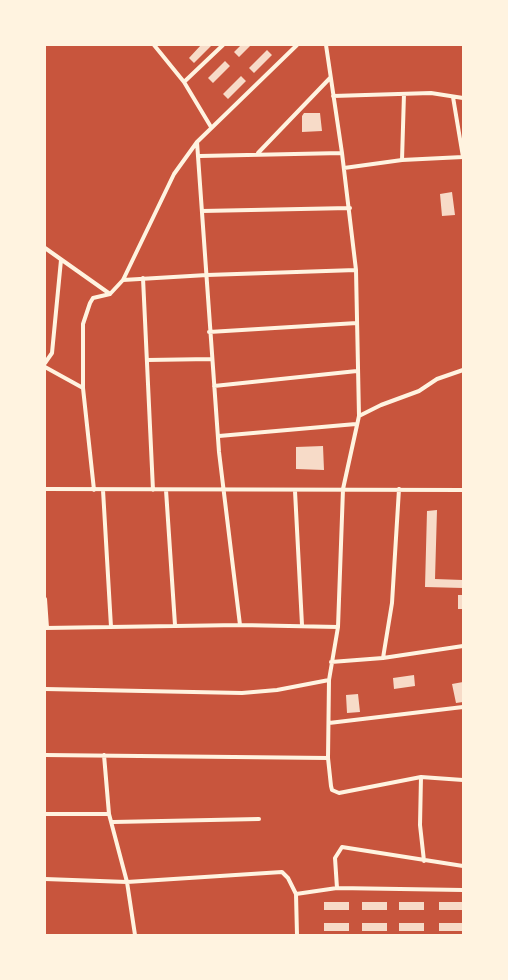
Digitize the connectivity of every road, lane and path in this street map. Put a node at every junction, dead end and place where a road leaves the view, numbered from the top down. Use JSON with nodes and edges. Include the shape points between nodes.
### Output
{"nodes":[{"id":1,"x":154,"y":45,"type":"edge"},
{"id":2,"x":224,"y":45,"type":"edge"},
{"id":3,"x":297,"y":45,"type":"edge"},
{"id":4,"x":326,"y":45,"type":"edge"},
{"id":5,"x":330,"y":78,"type":"junction"},
{"id":6,"x":184,"y":82,"type":"junction"},
{"id":7,"x":404,"y":94,"type":"junction"},
{"id":8,"x":333,"y":96,"type":"junction"},
{"id":9,"x":453,"y":97,"type":"junction"},
{"id":10,"x":463,"y":98,"type":"edge"},
{"id":11,"x":211,"y":127,"type":"junction"},
{"id":12,"x":197,"y":142,"type":"junction"},
{"id":13,"x":258,"y":153,"type":"junction"},
{"id":14,"x":342,"y":153,"type":"junction"},
{"id":15,"x":200,"y":156,"type":"junction"},
{"id":16,"x":463,"y":159,"type":"edge"},
{"id":17,"x":402,"y":160,"type":"junction"},
{"id":18,"x":344,"y":168,"type":"junction"},
{"id":19,"x":350,"y":208,"type":"junction"},
{"id":20,"x":202,"y":211,"type":"junction"},
{"id":21,"x":45,"y":248,"type":"edge"},
{"id":22,"x":61,"y":260,"type":"junction"},
{"id":23,"x":356,"y":270,"type":"junction"},
{"id":24,"x":207,"y":275,"type":"junction"},
{"id":25,"x":143,"y":278,"type":"junction"},
{"id":26,"x":123,"y":280,"type":"junction"},
{"id":27,"x":110,"y":294,"type":"junction"},
{"id":28,"x":357,"y":323,"type":"junction"},
{"id":29,"x":210,"y":332,"type":"junction"},
{"id":30,"x":212,"y":359,"type":"junction"},
{"id":31,"x":147,"y":360,"type":"junction"},
{"id":32,"x":45,"y":363,"type":"edge"},
{"id":33,"x":45,"y":368,"type":"edge"},
{"id":34,"x":463,"y":370,"type":"edge"},
{"id":35,"x":357,"y":371,"type":"junction"},
{"id":36,"x":214,"y":386,"type":"junction"},
{"id":37,"x":83,"y":388,"type":"junction"},
{"id":38,"x":359,"y":416,"type":"junction"},
{"id":39,"x":356,"y":424,"type":"junction"},
{"id":40,"x":218,"y":436,"type":"junction"},
{"id":41,"x":45,"y":489,"type":"edge"},
{"id":42,"x":343,"y":489,"type":"junction"},
{"id":43,"x":94,"y":490,"type":"junction"},
{"id":44,"x":103,"y":490,"type":"junction"},
{"id":45,"x":153,"y":490,"type":"junction"},
{"id":46,"x":166,"y":490,"type":"junction"},
{"id":47,"x":224,"y":490,"type":"junction"},
{"id":48,"x":399,"y":490,"type":"junction"},
{"id":49,"x":463,"y":490,"type":"edge"},
{"id":50,"x":295,"y":491,"type":"junction"},
{"id":51,"x":45,"y":599,"type":"edge"},
{"id":52,"x":175,"y":625,"type":"junction"},
{"id":53,"x":240,"y":625,"type":"junction"},
{"id":54,"x":302,"y":626,"type":"junction"},
{"id":55,"x":112,"y":627,"type":"junction"},
{"id":56,"x":338,"y":627,"type":"junction"},
{"id":57,"x":46,"y":628,"type":"edge"},
{"id":58,"x":463,"y":646,"type":"edge"},
{"id":59,"x":383,"y":658,"type":"junction"},
{"id":60,"x":331,"y":662,"type":"junction"},
{"id":61,"x":330,"y":680,"type":"junction"},
{"id":62,"x":45,"y":689,"type":"edge"},
{"id":63,"x":463,"y":706,"type":"edge"},
{"id":64,"x":329,"y":723,"type":"junction"},
{"id":65,"x":45,"y":755,"type":"edge"},
{"id":66,"x":104,"y":756,"type":"junction"},
{"id":67,"x":328,"y":758,"type":"junction"},
{"id":68,"x":421,"y":777,"type":"junction"},
{"id":69,"x":463,"y":780,"type":"edge"},
{"id":70,"x":45,"y":814,"type":"edge"},
{"id":71,"x":109,"y":814,"type":"junction"},
{"id":72,"x":259,"y":819,"type":"dead end"},
{"id":73,"x":113,"y":822,"type":"junction"},
{"id":74,"x":424,"y":861,"type":"junction"},
{"id":75,"x":463,"y":866,"type":"edge"},
{"id":76,"x":45,"y":879,"type":"edge"},
{"id":77,"x":127,"y":882,"type":"junction"},
{"id":78,"x":337,"y":888,"type":"junction"},
{"id":79,"x":463,"y":890,"type":"edge"},
{"id":80,"x":296,"y":894,"type":"junction"},
{"id":81,"x":135,"y":935,"type":"edge"},
{"id":82,"x":297,"y":935,"type":"edge"}],
"edges":[{"from":1,"to":6,"type":"street"},
{"from":2,"to":6,"type":"street"},
{"from":3,"to":11,"type":"street"},
{"from":4,"to":5,"type":"street"},
{"from":5,"to":8,"type":"street"},
{"from":5,"to":13,"type":"street"},
{"from":6,"to":11,"type":"street"},
{"from":7,"to":8,"type":"street"},
{"from":7,"to":9,"type":"street","via":[[431,93]]},
{"from":7,"to":17,"type":"street"},
{"from":8,"to":14,"type":"street"},
{"from":9,"to":10,"type":"street"},
{"from":9,"to":16,"type":"street"},
{"from":11,"to":12,"type":"street"},
{"from":12,"to":15,"type":"street"},
{"from":12,"to":26,"type":"street","via":[[174,174]]},
{"from":13,"to":14,"type":"street"},
{"from":13,"to":15,"type":"street"},
{"from":14,"to":18,"type":"street"},
{"from":15,"to":20,"type":"street"},
{"from":16,"to":17,"type":"street"},
{"from":17,"to":18,"type":"street"},
{"from":18,"to":19,"type":"street"},
{"from":19,"to":20,"type":"street"},
{"from":19,"to":23,"type":"street"},
{"from":20,"to":24,"type":"street"},
{"from":21,"to":22,"type":"street"},
{"from":22,"to":27,"type":"street"},
{"from":22,"to":32,"type":"street","via":[[52,354]]},
{"from":23,"to":24,"type":"street"},
{"from":23,"to":28,"type":"street"},
{"from":24,"to":25,"type":"street"},
{"from":24,"to":29,"type":"street"},
{"from":25,"to":26,"type":"street"},
{"from":25,"to":31,"type":"street"},
{"from":26,"to":27,"type":"street"},
{"from":27,"to":37,"type":"street","via":[[94,298],[86,313],[83,324]]},
{"from":28,"to":29,"type":"street"},
{"from":28,"to":35,"type":"street"},
{"from":29,"to":30,"type":"street"},
{"from":30,"to":31,"type":"street"},
{"from":30,"to":36,"type":"street"},
{"from":31,"to":45,"type":"street"},
{"from":33,"to":37,"type":"street"},
{"from":34,"to":38,"type":"street"},
{"from":35,"to":36,"type":"street"},
{"from":35,"to":38,"type":"street"},
{"from":36,"to":40,"type":"street"},
{"from":37,"to":43,"type":"street"},
{"from":38,"to":39,"type":"street"},
{"from":39,"to":40,"type":"street"},
{"from":39,"to":42,"type":"street"},
{"from":40,"to":47,"type":"street"},
{"from":41,"to":43,"type":"street"},
{"from":42,"to":48,"type":"street"},
{"from":42,"to":50,"type":"street"},
{"from":42,"to":56,"type":"street"},
{"from":43,"to":44,"type":"street"},
{"from":44,"to":45,"type":"street"},
{"from":44,"to":55,"type":"street"},
{"from":45,"to":46,"type":"street"},
{"from":46,"to":47,"type":"street"},
{"from":46,"to":52,"type":"street"},
{"from":47,"to":50,"type":"street"},
{"from":47,"to":53,"type":"street"},
{"from":48,"to":49,"type":"street"},
{"from":48,"to":59,"type":"street","via":[[392,603]]},
{"from":50,"to":54,"type":"street"},
{"from":51,"to":57,"type":"street"},
{"from":52,"to":53,"type":"street"},
{"from":52,"to":55,"type":"street"},
{"from":53,"to":54,"type":"street"},
{"from":54,"to":56,"type":"street"},
{"from":55,"to":57,"type":"street"},
{"from":56,"to":60,"type":"street"},
{"from":58,"to":59,"type":"street"},
{"from":59,"to":60,"type":"street"},
{"from":60,"to":61,"type":"street"},
{"from":61,"to":62,"type":"street","via":[[242,693]]},
{"from":61,"to":64,"type":"street"},
{"from":63,"to":64,"type":"street"},
{"from":64,"to":67,"type":"street"},
{"from":65,"to":66,"type":"street"},
{"from":66,"to":67,"type":"street"},
{"from":66,"to":71,"type":"street"},
{"from":67,"to":68,"type":"street","via":[[332,790],[339,793]]},
{"from":68,"to":69,"type":"street"},
{"from":68,"to":74,"type":"street","via":[[420,825]]},
{"from":70,"to":71,"type":"street"},
{"from":71,"to":73,"type":"street"},
{"from":72,"to":73,"type":"street"},
{"from":73,"to":77,"type":"street"},
{"from":74,"to":75,"type":"street"},
{"from":74,"to":78,"type":"street","via":[[342,847],[336,858]]},
{"from":76,"to":77,"type":"street"},
{"from":77,"to":80,"type":"street","via":[[282,872]]},
{"from":77,"to":81,"type":"street"},
{"from":78,"to":79,"type":"street"},
{"from":78,"to":80,"type":"street"},
{"from":80,"to":82,"type":"street"}]}
